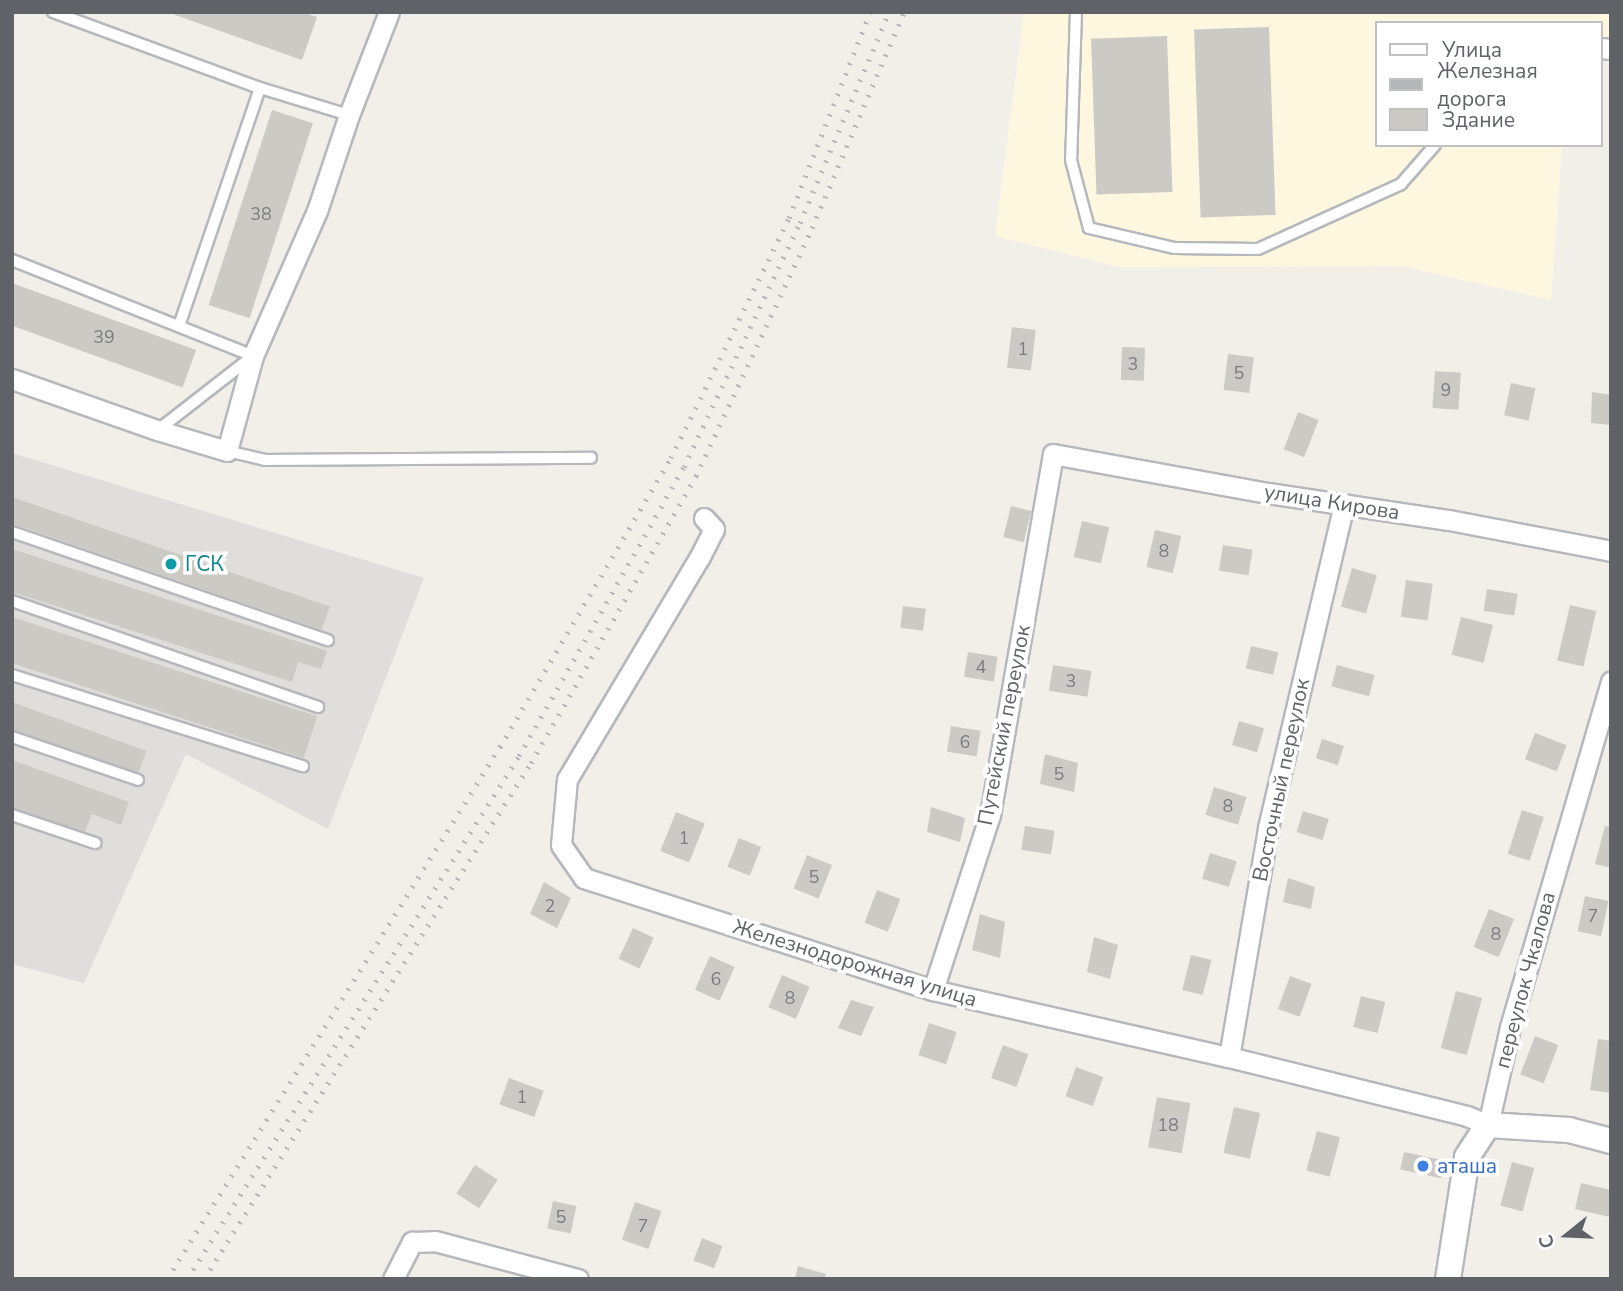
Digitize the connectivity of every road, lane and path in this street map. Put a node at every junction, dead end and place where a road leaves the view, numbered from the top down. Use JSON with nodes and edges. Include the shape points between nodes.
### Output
{"nodes":[{"id":1,"x":53,"y":12,"type":"edge"},
{"id":2,"x":389,"y":12,"type":"edge"},
{"id":3,"x":1076,"y":12,"type":"edge"},
{"id":4,"x":260,"y":88,"type":"junction"},
{"id":5,"x":349,"y":115,"type":"junction"},
{"id":6,"x":1433,"y":147,"type":"edge"},
{"id":7,"x":12,"y":260,"type":"edge"},
{"id":8,"x":179,"y":326,"type":"junction"},
{"id":9,"x":253,"y":356,"type":"junction"},
{"id":10,"x":12,"y":379,"type":"edge"},
{"id":11,"x":157,"y":430,"type":"junction"},
{"id":12,"x":227,"y":451,"type":"junction"},
{"id":13,"x":1053,"y":454,"type":"joint"},
{"id":14,"x":591,"y":458,"type":"dead end"},
{"id":15,"x":1343,"y":504,"type":"junction"},
{"id":16,"x":704,"y":518,"type":"dead end"},
{"id":17,"x":12,"y":532,"type":"edge"},
{"id":18,"x":1611,"y":551,"type":"edge"},
{"id":19,"x":12,"y":601,"type":"edge"},
{"id":20,"x":328,"y":640,"type":"dead end"},
{"id":21,"x":12,"y":675,"type":"edge"},
{"id":22,"x":1611,"y":681,"type":"edge"},
{"id":23,"x":318,"y":707,"type":"dead end"},
{"id":24,"x":12,"y":737,"type":"edge"},
{"id":25,"x":303,"y":766,"type":"dead end"},
{"id":26,"x":138,"y":780,"type":"dead end"},
{"id":27,"x":12,"y":815,"type":"edge"},
{"id":28,"x":95,"y":844,"type":"dead end"},
{"id":29,"x":933,"y":990,"type":"junction"},
{"id":30,"x":1229,"y":1057,"type":"junction"},
{"id":31,"x":1488,"y":1125,"type":"junction"},
{"id":32,"x":1611,"y":1141,"type":"edge"},
{"id":33,"x":393,"y":1279,"type":"edge"},
{"id":34,"x":578,"y":1279,"type":"edge"},
{"id":35,"x":1448,"y":1279,"type":"edge"}],
"edges":[{"from":1,"to":4,"type":"lane"},
{"from":2,"to":5,"type":"street"},
{"from":3,"to":6,"type":"lane","via":[[1071,160],[1089,228],[1174,248],[1258,249],[1401,184]]},
{"from":4,"to":5,"type":"lane"},
{"from":4,"to":8,"type":"lane"},
{"from":5,"to":9,"type":"street","via":[[317,211]]},
{"from":7,"to":8,"type":"lane"},
{"from":8,"to":9,"type":"lane"},
{"from":9,"to":11,"type":"lane"},
{"from":9,"to":12,"type":"street"},
{"from":10,"to":11,"type":"street"},
{"from":11,"to":12,"type":"street"},
{"from":12,"to":14,"type":"lane","via":[[265,460]]},
{"from":13,"to":15,"type":"street","name":"улица Кирова"},
{"from":13,"to":29,"type":"street","name":"Путейский переулок","via":[[990,815]]},
{"from":15,"to":18,"type":"street","name":"улица Кирова"},
{"from":15,"to":30,"type":"street","name":"Восточный переулок","via":[[1268,828]]},
{"from":16,"to":29,"type":"street","name":"Железнодорожная улица","via":[[714,529],[699,558],[567,779],[561,845],[584,878]]},
{"from":17,"to":20,"type":"lane"},
{"from":19,"to":23,"type":"lane"},
{"from":21,"to":25,"type":"lane"},
{"from":22,"to":31,"type":"street","name":"переулок Чкалова","via":[[1521,988]]},
{"from":24,"to":26,"type":"lane"},
{"from":27,"to":28,"type":"lane"},
{"from":29,"to":30,"type":"street","name":"Железнодорожная улица"},
{"from":30,"to":31,"type":"street","name":"Железнодорожная улица"},
{"from":31,"to":32,"type":"street","name":"Железнодорожная улица","via":[[1569,1130]]},
{"from":31,"to":35,"type":"street","name":"переулок Чкалова","via":[[1466,1157]]},
{"from":33,"to":34,"type":"street","via":[[412,1242],[435,1241]]}]}
